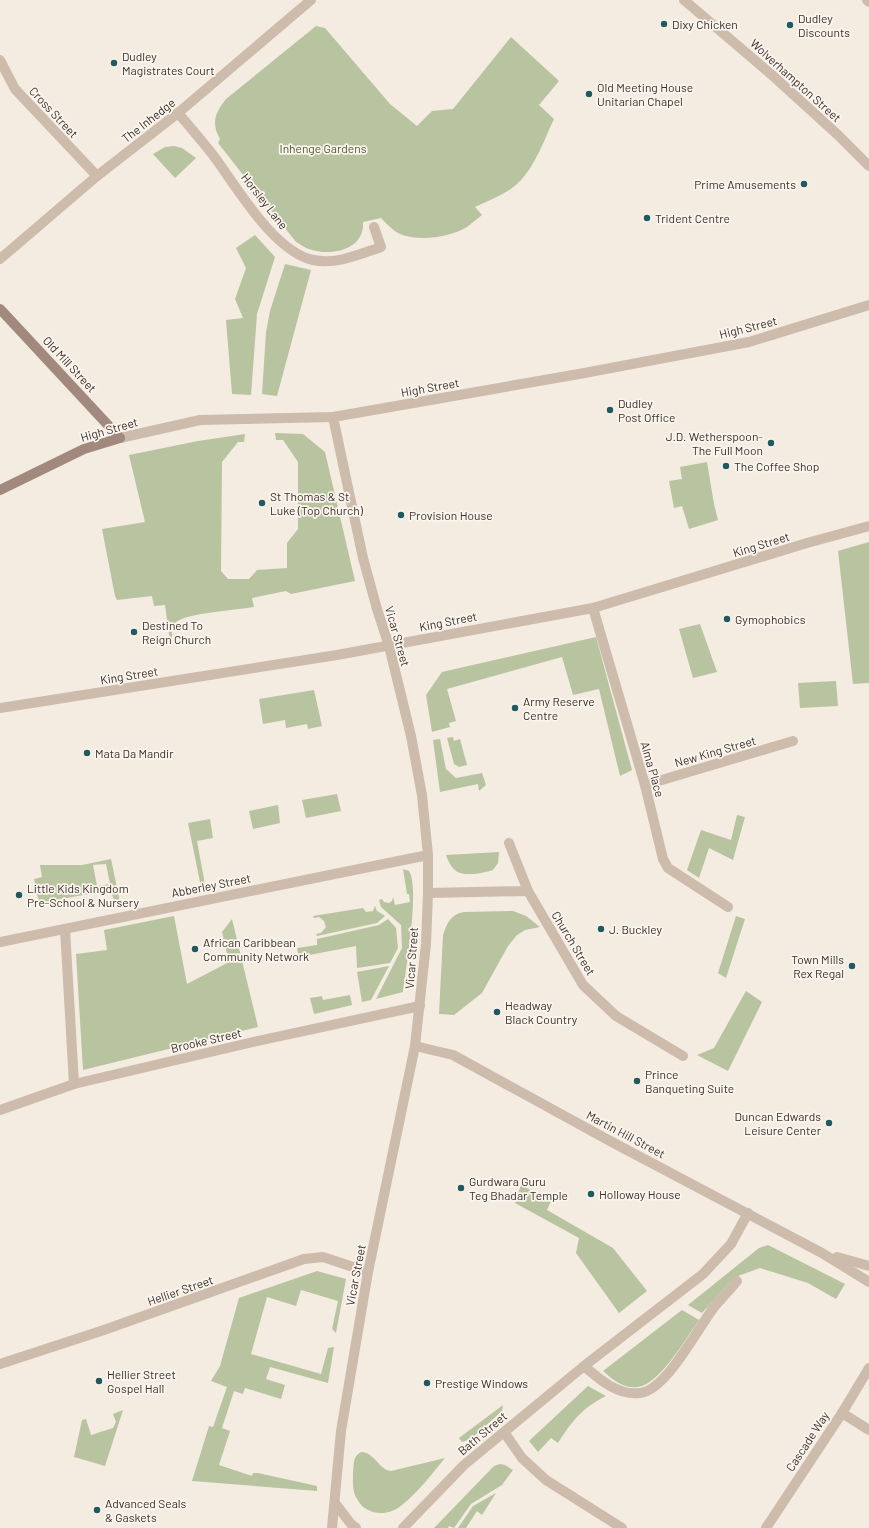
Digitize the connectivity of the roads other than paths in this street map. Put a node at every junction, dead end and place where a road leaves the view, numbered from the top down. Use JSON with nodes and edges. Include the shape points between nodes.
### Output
{"nodes":[{"id":1,"x":311,"y":0,"type":"edge"},
{"id":2,"x":684,"y":0,"type":"edge"},
{"id":3,"x":0,"y":60,"type":"edge"},
{"id":4,"x":178,"y":113,"type":"junction"},
{"id":5,"x":869,"y":166,"type":"edge"},
{"id":6,"x":97,"y":176,"type":"junction"},
{"id":7,"x":374,"y":227,"type":"dead end"},
{"id":8,"x":0,"y":259,"type":"edge"},
{"id":9,"x":869,"y":305,"type":"edge"},
{"id":10,"x":0,"y":309,"type":"edge"},
{"id":11,"x":333,"y":417,"type":"junction"},
{"id":12,"x":120,"y":438,"type":"junction"},
{"id":13,"x":0,"y":490,"type":"edge"},
{"id":14,"x":869,"y":526,"type":"edge"},
{"id":15,"x":593,"y":608,"type":"junction"},
{"id":16,"x":389,"y":646,"type":"junction"},
{"id":17,"x":0,"y":708,"type":"edge"},
{"id":18,"x":793,"y":741,"type":"dead end"},
{"id":19,"x":645,"y":785,"type":"junction"},
{"id":20,"x":509,"y":843,"type":"dead end"},
{"id":21,"x":428,"y":855,"type":"junction"},
{"id":22,"x":528,"y":891,"type":"junction"},
{"id":23,"x":428,"y":893,"type":"junction"},
{"id":24,"x":728,"y":908,"type":"dead end"},
{"id":25,"x":65,"y":928,"type":"junction"},
{"id":26,"x":0,"y":942,"type":"edge"},
{"id":27,"x":420,"y":1006,"type":"junction"},
{"id":28,"x":415,"y":1046,"type":"junction"},
{"id":29,"x":682,"y":1056,"type":"dead end"},
{"id":30,"x":74,"y":1084,"type":"junction"},
{"id":31,"x":0,"y":1110,"type":"edge"},
{"id":32,"x":748,"y":1213,"type":"junction"},
{"id":33,"x":822,"y":1253,"type":"junction"},
{"id":34,"x":869,"y":1266,"type":"edge"},
{"id":35,"x":368,"y":1272,"type":"junction"},
{"id":36,"x":737,"y":1281,"type":"dead end"},
{"id":37,"x":869,"y":1282,"type":"edge"},
{"id":38,"x":0,"y":1364,"type":"edge"},
{"id":39,"x":584,"y":1366,"type":"junction"},
{"id":40,"x":869,"y":1368,"type":"edge"},
{"id":41,"x":842,"y":1413,"type":"junction"},
{"id":42,"x":869,"y":1430,"type":"edge"},
{"id":43,"x":504,"y":1432,"type":"junction"},
{"id":44,"x":335,"y":1503,"type":"junction"},
{"id":45,"x":332,"y":1528,"type":"edge"},
{"id":46,"x":356,"y":1528,"type":"edge"},
{"id":47,"x":403,"y":1528,"type":"edge"},
{"id":48,"x":622,"y":1528,"type":"edge"},
{"id":49,"x":766,"y":1528,"type":"edge"}],
"edges":[{"from":1,"to":4,"type":"street","name":"The Inhedge"},
{"from":2,"to":5,"type":"street","name":"Wolverhampton Street","via":[[772,75]]},
{"from":3,"to":6,"type":"street","name":"Cross Street","via":[[15,88]]},
{"from":4,"to":6,"type":"street","name":"The Inhedge"},
{"from":4,"to":7,"type":"street","name":"Horsley Lane","via":[[261,220],[284,245],[298,254],[313,260],[328,261],[349,258],[381,247]]},
{"from":6,"to":8,"type":"street","name":"The Inhedge"},
{"from":9,"to":11,"type":"street","name":"High Street","via":[[749,342]]},
{"from":10,"to":12,"type":"main road","name":"Old Mill Street"},
{"from":11,"to":12,"type":"street","name":"High Street","via":[[200,420]]},
{"from":11,"to":16,"type":"street","name":"Vicar Street","via":[[363,558]]},
{"from":12,"to":13,"type":"main road","name":"High Street","via":[[84,449]]},
{"from":14,"to":15,"type":"street","name":"King Street"},
{"from":15,"to":16,"type":"street","name":"King Street"},
{"from":15,"to":19,"type":"street","name":"Alma Place"},
{"from":16,"to":17,"type":"street","name":"King Street"},
{"from":16,"to":21,"type":"street","name":"Vicar Street","via":[[411,736],[422,795]]},
{"from":18,"to":19,"type":"street","name":"New King Street"},
{"from":19,"to":24,"type":"street","name":"Alma Place","via":[[663,859],[668,868]]},
{"from":20,"to":22,"type":"street","name":"Church Street"},
{"from":21,"to":23,"type":"street","name":"Vicar Street"},
{"from":21,"to":25,"type":"street","name":"Abberley Street"},
{"from":22,"to":23,"type":"street"},
{"from":22,"to":29,"type":"street","name":"Church Street","via":[[583,984],[616,1016]]},
{"from":23,"to":27,"type":"street","name":"Vicar Street"},
{"from":25,"to":26,"type":"street","name":"Abberley Street"},
{"from":25,"to":30,"type":"street"},
{"from":27,"to":28,"type":"street","name":"Vicar Street"},
{"from":27,"to":30,"type":"street","name":"Brooke Street"},
{"from":28,"to":32,"type":"street","name":"Martin Hill Street","via":[[453,1055]]},
{"from":28,"to":35,"type":"street","name":"Vicar Street"},
{"from":30,"to":31,"type":"street","name":"Brooke Street"},
{"from":32,"to":33,"type":"street","name":"Martin Hill Street"},
{"from":32,"to":39,"type":"street","name":"Bath Street","via":[[731,1244],[703,1274]]},
{"from":33,"to":34,"type":"street","name":"Martin Hill Street"},
{"from":33,"to":37,"type":"street","name":"Martin Hill Street"},
{"from":35,"to":38,"type":"street","name":"Hellier Street","via":[[323,1257],[304,1260]]},
{"from":35,"to":44,"type":"street","name":"Vicar Street","via":[[341,1431]]},
{"from":36,"to":39,"type":"street","via":[[714,1306],[668,1374],[654,1387],[642,1393],[628,1393],[604,1382]]},
{"from":39,"to":43,"type":"street","name":"Bath Street"},
{"from":40,"to":41,"type":"street","name":"Cascade Way"},
{"from":41,"to":42,"type":"street"},
{"from":41,"to":49,"type":"street","name":"Cascade Way"},
{"from":43,"to":47,"type":"street","name":"Bath Street","via":[[464,1465]]},
{"from":43,"to":48,"type":"street","via":[[522,1458],[546,1480]]},
{"from":44,"to":45,"type":"street","name":"Vicar Street"},
{"from":44,"to":46,"type":"street"}]}
